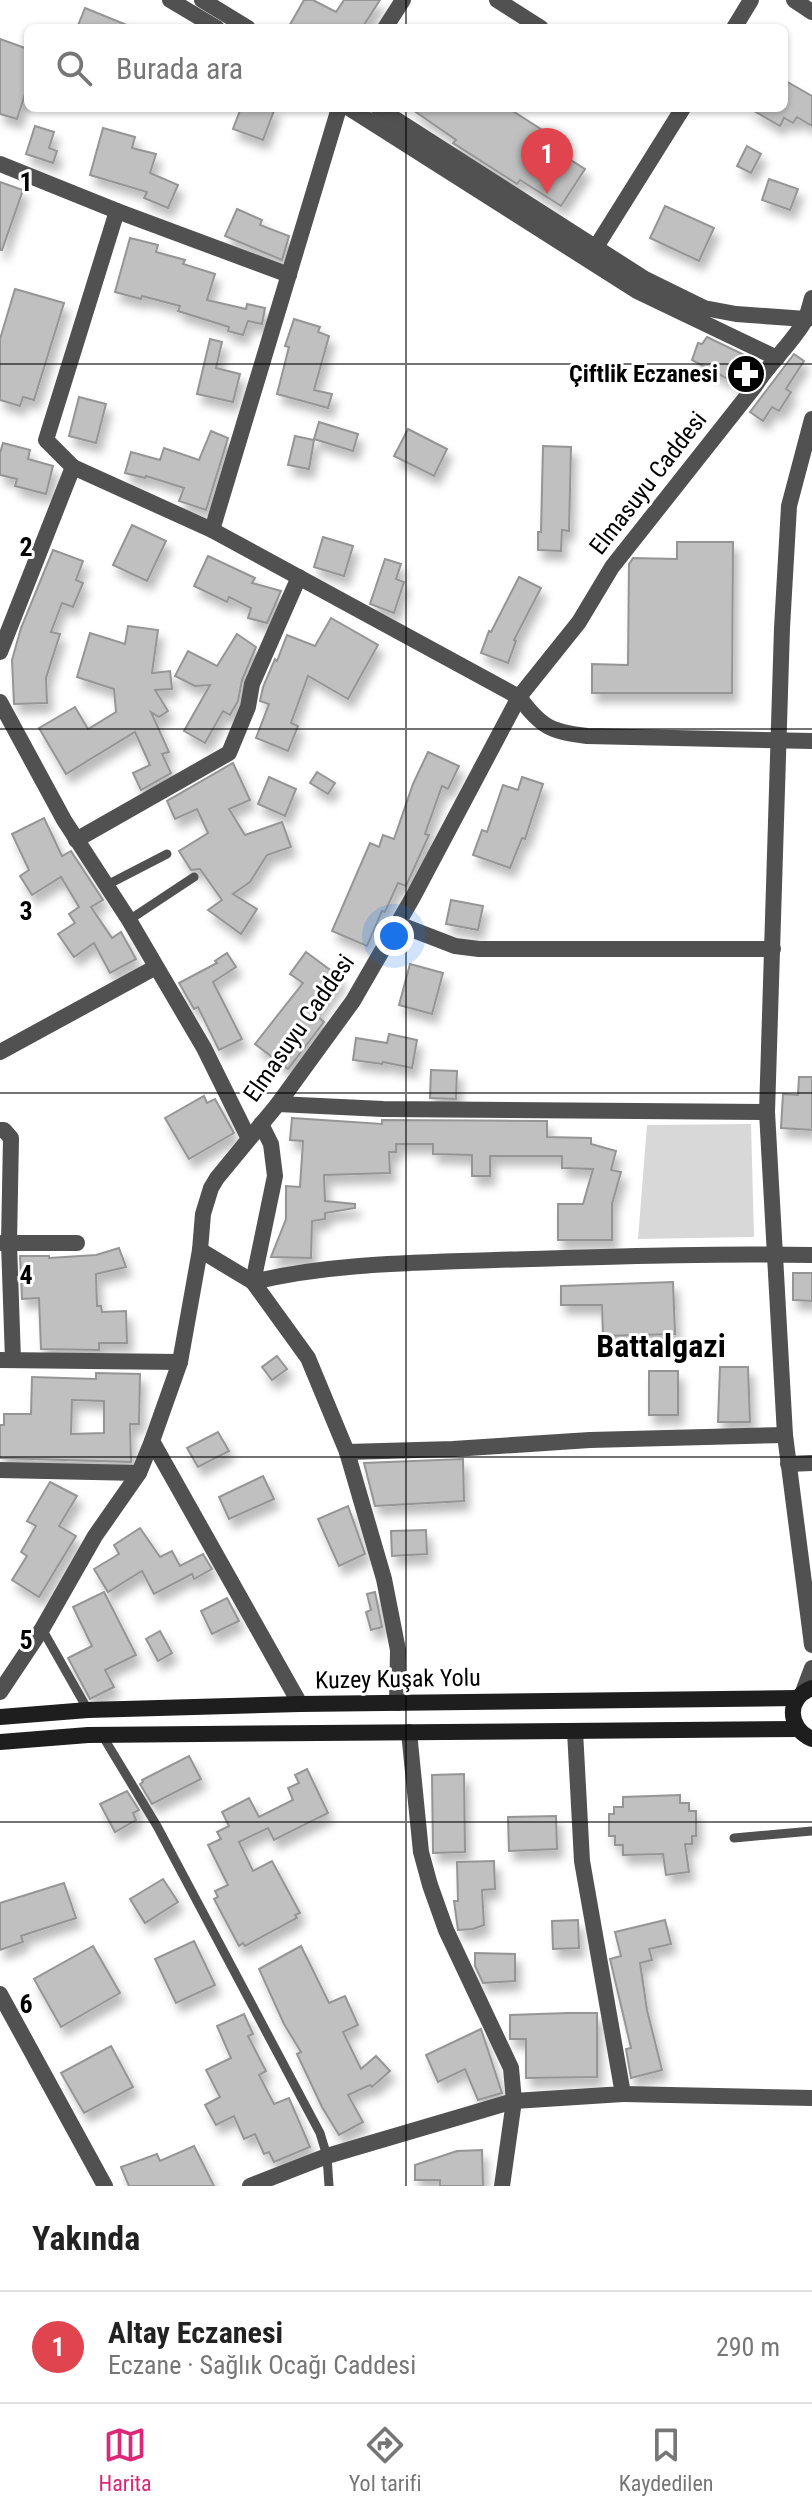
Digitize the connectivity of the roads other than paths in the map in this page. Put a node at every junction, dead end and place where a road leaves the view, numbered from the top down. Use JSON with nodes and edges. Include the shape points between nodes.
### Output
{"nodes":[{"id":1,"x":170,"y":0,"type":"edge"},
{"id":2,"x":202,"y":0,"type":"edge"},
{"id":3,"x":403,"y":0,"type":"edge"},
{"id":4,"x":497,"y":0,"type":"edge"},
{"id":5,"x":751,"y":0,"type":"edge"},
{"id":6,"x":794,"y":0,"type":"edge"},
{"id":7,"x":812,"y":12,"type":"edge"},
{"id":8,"x":210,"y":24,"type":"edge"},
{"id":9,"x":241,"y":24,"type":"edge"},
{"id":10,"x":388,"y":24,"type":"edge"},
{"id":11,"x":535,"y":24,"type":"edge"},
{"id":12,"x":736,"y":24,"type":"edge"},
{"id":13,"x":338,"y":112,"type":"edge"},
{"id":14,"x":355,"y":112,"type":"edge"},
{"id":15,"x":384,"y":112,"type":"edge"},
{"id":16,"x":675,"y":112,"type":"edge"},
{"id":17,"x":0,"y":164,"type":"edge"},
{"id":18,"x":117,"y":211,"type":"junction"},
{"id":19,"x":596,"y":247,"type":"junction"},
{"id":20,"x":289,"y":275,"type":"junction"},
{"id":21,"x":812,"y":298,"type":"edge"},
{"id":22,"x":809,"y":319,"type":"edge"},
{"id":23,"x":777,"y":358,"type":"junction"},
{"id":24,"x":812,"y":419,"type":"edge"},
{"id":25,"x":807,"y":461,"type":"edge"},
{"id":26,"x":73,"y":467,"type":"junction"},
{"id":27,"x":212,"y":530,"type":"junction"},
{"id":28,"x":299,"y":577,"type":"junction"},
{"id":29,"x":0,"y":652,"type":"edge"},
{"id":30,"x":519,"y":697,"type":"junction"},
{"id":31,"x":0,"y":702,"type":"edge"},
{"id":32,"x":779,"y":741,"type":"junction"},
{"id":33,"x":812,"y":741,"type":"edge"},
{"id":34,"x":76,"y":840,"type":"junction"},
{"id":35,"x":167,"y":854,"type":"dead end"},
{"id":36,"x":194,"y":877,"type":"dead end"},
{"id":37,"x":107,"y":885,"type":"junction"},
{"id":38,"x":129,"y":920,"type":"junction"},
{"id":39,"x":398,"y":924,"type":"junction"},
{"id":40,"x":773,"y":949,"type":"junction"},
{"id":41,"x":156,"y":967,"type":"junction"},
{"id":42,"x":0,"y":1052,"type":"edge"},
{"id":43,"x":278,"y":1104,"type":"junction"},
{"id":44,"x":767,"y":1112,"type":"junction"},
{"id":45,"x":261,"y":1124,"type":"junction"},
{"id":46,"x":0,"y":1130,"type":"edge"},
{"id":47,"x":248,"y":1137,"type":"junction"},
{"id":48,"x":4,"y":1243,"type":"edge"},
{"id":49,"x":77,"y":1243,"type":"dead end"},
{"id":50,"x":200,"y":1250,"type":"junction"},
{"id":51,"x":774,"y":1255,"type":"junction"},
{"id":52,"x":812,"y":1255,"type":"edge"},
{"id":53,"x":253,"y":1282,"type":"junction"},
{"id":54,"x":7,"y":1360,"type":"edge"},
{"id":55,"x":180,"y":1362,"type":"junction"},
{"id":56,"x":785,"y":1435,"type":"junction"},
{"id":57,"x":152,"y":1441,"type":"junction"},
{"id":58,"x":347,"y":1452,"type":"junction"},
{"id":59,"x":812,"y":1463,"type":"edge"},
{"id":60,"x":788,"y":1464,"type":"junction"},
{"id":61,"x":0,"y":1470,"type":"edge"},
{"id":62,"x":139,"y":1473,"type":"junction"},
{"id":63,"x":42,"y":1629,"type":"junction"},
{"id":64,"x":812,"y":1645,"type":"edge"},
{"id":65,"x":812,"y":1668,"type":"edge"},
{"id":66,"x":0,"y":1692,"type":"edge"},
{"id":67,"x":804,"y":1692,"type":"edge"},
{"id":68,"x":397,"y":1703,"type":"junction"},
{"id":69,"x":300,"y":1704,"type":"junction"},
{"id":70,"x":88,"y":1710,"type":"junction"},
{"id":71,"x":0,"y":1717,"type":"edge"},
{"id":72,"x":575,"y":1731,"type":"junction"},
{"id":73,"x":409,"y":1732,"type":"junction"},
{"id":74,"x":102,"y":1735,"type":"junction"},
{"id":75,"x":806,"y":1736,"type":"edge"},
{"id":76,"x":0,"y":1742,"type":"edge"},
{"id":77,"x":812,"y":1831,"type":"edge"},
{"id":78,"x":734,"y":1838,"type":"dead end"},
{"id":79,"x":0,"y":1994,"type":"edge"},
{"id":80,"x":623,"y":2094,"type":"junction"},
{"id":81,"x":812,"y":2098,"type":"edge"},
{"id":82,"x":514,"y":2101,"type":"junction"},
{"id":83,"x":327,"y":2156,"type":"junction"},
{"id":84,"x":105,"y":2186,"type":"edge"},
{"id":85,"x":250,"y":2186,"type":"edge"},
{"id":86,"x":329,"y":2186,"type":"edge"},
{"id":87,"x":502,"y":2186,"type":"edge"}],
"edges":[{"from":1,"to":8,"type":"street"},
{"from":2,"to":9,"type":"street"},
{"from":3,"to":10,"type":"street"},
{"from":4,"to":11,"type":"street"},
{"from":5,"to":12,"type":"street"},
{"from":6,"to":7,"type":"street"},
{"from":13,"to":20,"type":"street"},
{"from":14,"to":23,"type":"street","via":[[637,291]]},
{"from":15,"to":19,"type":"street"},
{"from":16,"to":19,"type":"street"},
{"from":17,"to":18,"type":"street"},
{"from":18,"to":20,"type":"street"},
{"from":18,"to":26,"type":"street","via":[[46,440]]},
{"from":19,"to":22,"type":"street","via":[[704,308]]},
{"from":20,"to":27,"type":"street"},
{"from":21,"to":22,"type":"street","name":"Elmasuyu Caddesi"},
{"from":22,"to":23,"type":"street","name":"Elmasuyu Caddesi"},
{"from":23,"to":30,"type":"street","name":"Elmasuyu Caddesi","via":[[612,567],[579,622]]},
{"from":24,"to":25,"type":"street"},
{"from":25,"to":32,"type":"street","via":[[789,506]]},
{"from":26,"to":27,"type":"street"},
{"from":26,"to":29,"type":"street"},
{"from":27,"to":28,"type":"street"},
{"from":28,"to":30,"type":"street"},
{"from":28,"to":34,"type":"street","via":[[252,684],[229,753]]},
{"from":30,"to":32,"type":"street","via":[[543,726],[560,733]]},
{"from":30,"to":39,"type":"street","name":"Elmasuyu Caddesi"},
{"from":31,"to":34,"type":"street"},
{"from":32,"to":33,"type":"street"},
{"from":32,"to":40,"type":"street"},
{"from":34,"to":37,"type":"street"},
{"from":35,"to":37,"type":"lane"},
{"from":36,"to":38,"type":"lane"},
{"from":37,"to":38,"type":"street"},
{"from":38,"to":41,"type":"street"},
{"from":39,"to":40,"type":"street","via":[[455,946],[479,949]]},
{"from":39,"to":43,"type":"street","name":"Elmasuyu Caddesi","via":[[353,1001]]},
{"from":40,"to":44,"type":"street"},
{"from":41,"to":42,"type":"street"},
{"from":41,"to":47,"type":"street"},
{"from":43,"to":44,"type":"street"},
{"from":43,"to":45,"type":"street","name":"Elmasuyu Caddesi"},
{"from":44,"to":51,"type":"street"},
{"from":45,"to":47,"type":"street","name":"Elmasuyu Caddesi"},
{"from":45,"to":53,"type":"street","via":[[271,1144],[275,1176]]},
{"from":46,"to":48,"type":"street","via":[[11,1138]]},
{"from":47,"to":50,"type":"street","name":"Elmasuyu Caddesi","via":[[211,1188]]},
{"from":48,"to":49,"type":"street"},
{"from":48,"to":54,"type":"street"},
{"from":50,"to":53,"type":"street"},
{"from":50,"to":55,"type":"street","name":"Elmasuyu Caddesi"},
{"from":51,"to":52,"type":"street"},
{"from":51,"to":53,"type":"street","via":[[396,1264],[291,1272]]},
{"from":51,"to":56,"type":"street"},
{"from":53,"to":58,"type":"street","via":[[308,1358]]},
{"from":54,"to":55,"type":"street"},
{"from":55,"to":57,"type":"street","name":"Elmasuyu Caddesi"},
{"from":56,"to":58,"type":"street"},
{"from":56,"to":60,"type":"street"},
{"from":57,"to":62,"type":"street","name":"Elmasuyu Caddesi"},
{"from":57,"to":69,"type":"street"},
{"from":58,"to":68,"type":"street","via":[[393,1622]]},
{"from":59,"to":60,"type":"street"},
{"from":60,"to":64,"type":"street"},
{"from":61,"to":62,"type":"street"},
{"from":62,"to":63,"type":"street","name":"Elmasuyu Caddesi","via":[[95,1536]]},
{"from":63,"to":66,"type":"street","name":"Elmasuyu Caddesi"},
{"from":63,"to":70,"type":"lane"},
{"from":65,"to":67,"type":"street"},
{"from":67,"to":68,"type":"main road","name":"Kuzey Kuşak Yolu"},
{"from":67,"to":75,"type":"main road","via":[[792,1713]]},
{"from":68,"to":69,"type":"main road","name":"Kuzey Kuşak Yolu"},
{"from":69,"to":70,"type":"main road","name":"Kuzey Kuşak Yolu"},
{"from":70,"to":71,"type":"main road","name":"Kuzey Kuşak Yolu"},
{"from":72,"to":73,"type":"main road"},
{"from":72,"to":75,"type":"main road"},
{"from":72,"to":80,"type":"street","via":[[582,1861]]},
{"from":73,"to":74,"type":"main road"},
{"from":73,"to":82,"type":"street","via":[[421,1852],[430,1885],[511,2068]]},
{"from":74,"to":76,"type":"main road"},
{"from":74,"to":83,"type":"lane","via":[[249,1997]]},
{"from":77,"to":78,"type":"lane"},
{"from":79,"to":84,"type":"street"},
{"from":80,"to":81,"type":"street"},
{"from":80,"to":82,"type":"street"},
{"from":82,"to":83,"type":"street"},
{"from":82,"to":87,"type":"street"},
{"from":83,"to":85,"type":"street"},
{"from":83,"to":86,"type":"lane"}]}
